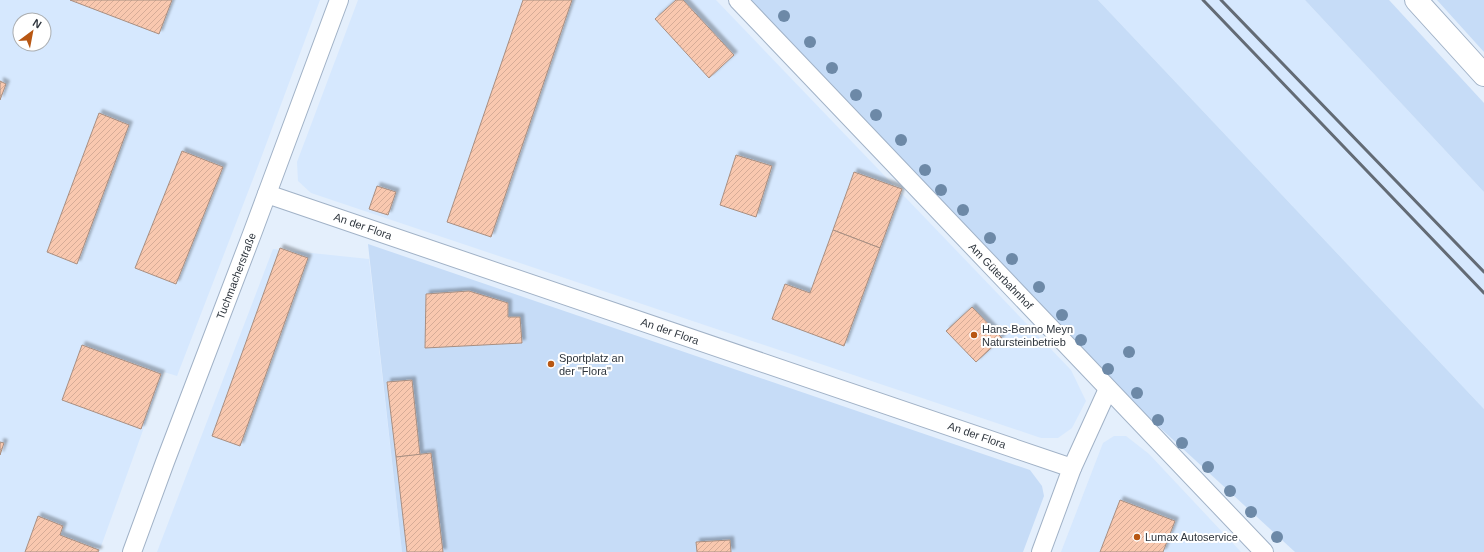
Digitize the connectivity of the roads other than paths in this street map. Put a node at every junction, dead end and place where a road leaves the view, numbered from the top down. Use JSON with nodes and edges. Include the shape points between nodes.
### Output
{"nodes":[{"id":1,"x":339,"y":0,"type":"edge"},
{"id":2,"x":738,"y":0,"type":"edge"},
{"id":3,"x":1416,"y":0,"type":"edge"},
{"id":4,"x":1484,"y":75,"type":"edge"},
{"id":5,"x":267,"y":194,"type":"junction"},
{"id":6,"x":1108,"y":389,"type":"junction"},
{"id":7,"x":1072,"y":468,"type":"junction"},
{"id":8,"x":132,"y":552,"type":"edge"},
{"id":9,"x":1041,"y":552,"type":"edge"},
{"id":10,"x":1264,"y":552,"type":"edge"}],
"edges":[{"from":1,"to":5,"type":"street","name":"Tuchmacherstraße"},
{"from":2,"to":6,"type":"street","name":"Am Güterbahnhof"},
{"from":3,"to":4,"type":"street"},
{"from":5,"to":7,"type":"street","name":"An der Flora"},
{"from":5,"to":8,"type":"street","name":"Tuchmacherstraße"},
{"from":6,"to":7,"type":"street"},
{"from":6,"to":10,"type":"street","name":"Am Güterbahnhof"},
{"from":7,"to":9,"type":"street"}]}
